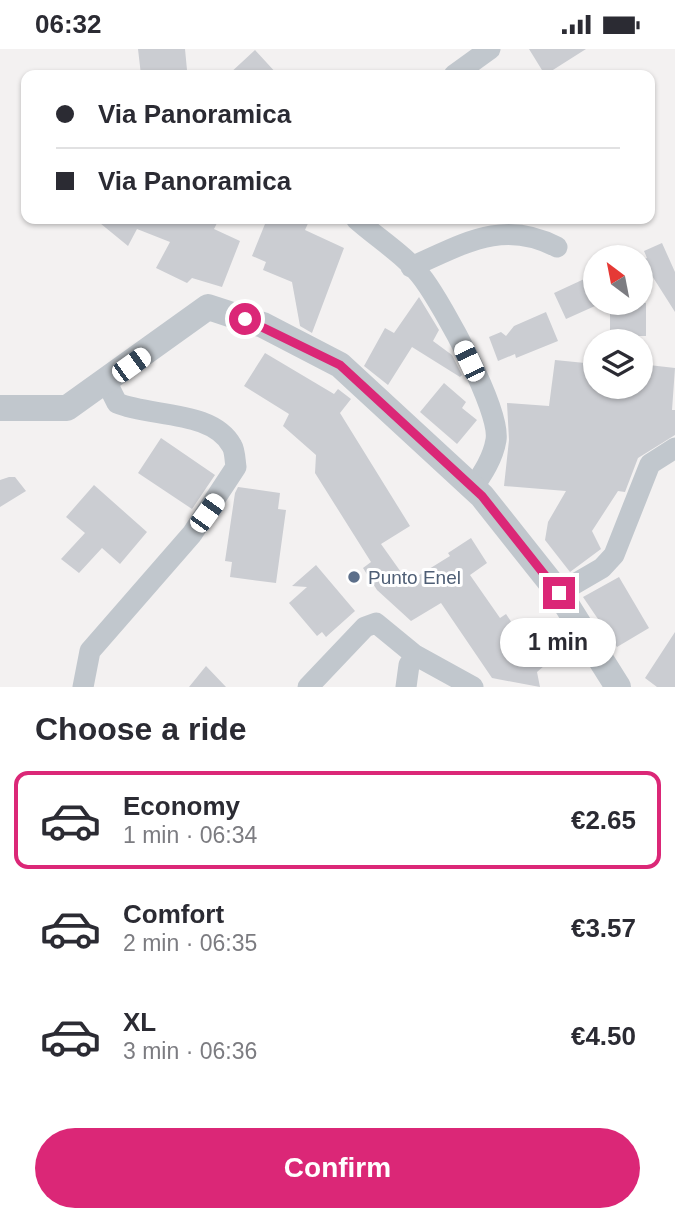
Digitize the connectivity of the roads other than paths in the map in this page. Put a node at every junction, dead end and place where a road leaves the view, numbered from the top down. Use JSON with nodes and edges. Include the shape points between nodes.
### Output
{"nodes":[{"id":1,"x":490,"y":49,"type":"edge"},
{"id":2,"x":461,"y":70,"type":"edge"},
{"id":3,"x":362,"y":224,"type":"edge"},
{"id":4,"x":557,"y":247,"type":"dead end"},
{"id":5,"x":411,"y":267,"type":"junction"},
{"id":6,"x":106,"y":381,"type":"junction"},
{"id":7,"x":480,"y":386,"type":"junction"},
{"id":8,"x":504,"y":400,"type":"dead end"},
{"id":9,"x":0,"y":408,"type":"edge"},
{"id":10,"x":675,"y":448,"type":"edge"},
{"id":11,"x":481,"y":477,"type":"junction"},
{"id":12,"x":559,"y":593,"type":"junction"},
{"id":13,"x":415,"y":655,"type":"junction"},
{"id":14,"x":83,"y":687,"type":"edge"},
{"id":15,"x":308,"y":687,"type":"edge"},
{"id":16,"x":406,"y":687,"type":"edge"},
{"id":17,"x":473,"y":687,"type":"edge"},
{"id":18,"x":618,"y":687,"type":"edge"}],
"edges":[{"from":1,"to":2,"type":"street"},
{"from":3,"to":5,"type":"street"},
{"from":4,"to":5,"type":"street","via":[[536,235],[486,235]]},
{"from":5,"to":7,"type":"street","via":[[423,278],[451,325]]},
{"from":6,"to":9,"type":"street","via":[[67,408]]},
{"from":6,"to":11,"type":"street","via":[[208,307],[263,325],[340,365]]},
{"from":6,"to":14,"type":"street","via":[[117,403],[134,410],[191,417],[216,430],[232,446],[236,467],[192,534],[90,651]]},
{"from":7,"to":8,"type":"street"},
{"from":7,"to":11,"type":"street","via":[[497,438]]},
{"from":10,"to":12,"type":"street","via":[[650,464],[614,555],[602,568]]},
{"from":11,"to":12,"type":"street","via":[[494,511]]},
{"from":12,"to":18,"type":"street"},
{"from":13,"to":15,"type":"street","via":[[376,623],[365,627]]},
{"from":13,"to":16,"type":"street"},
{"from":13,"to":17,"type":"street"}]}
